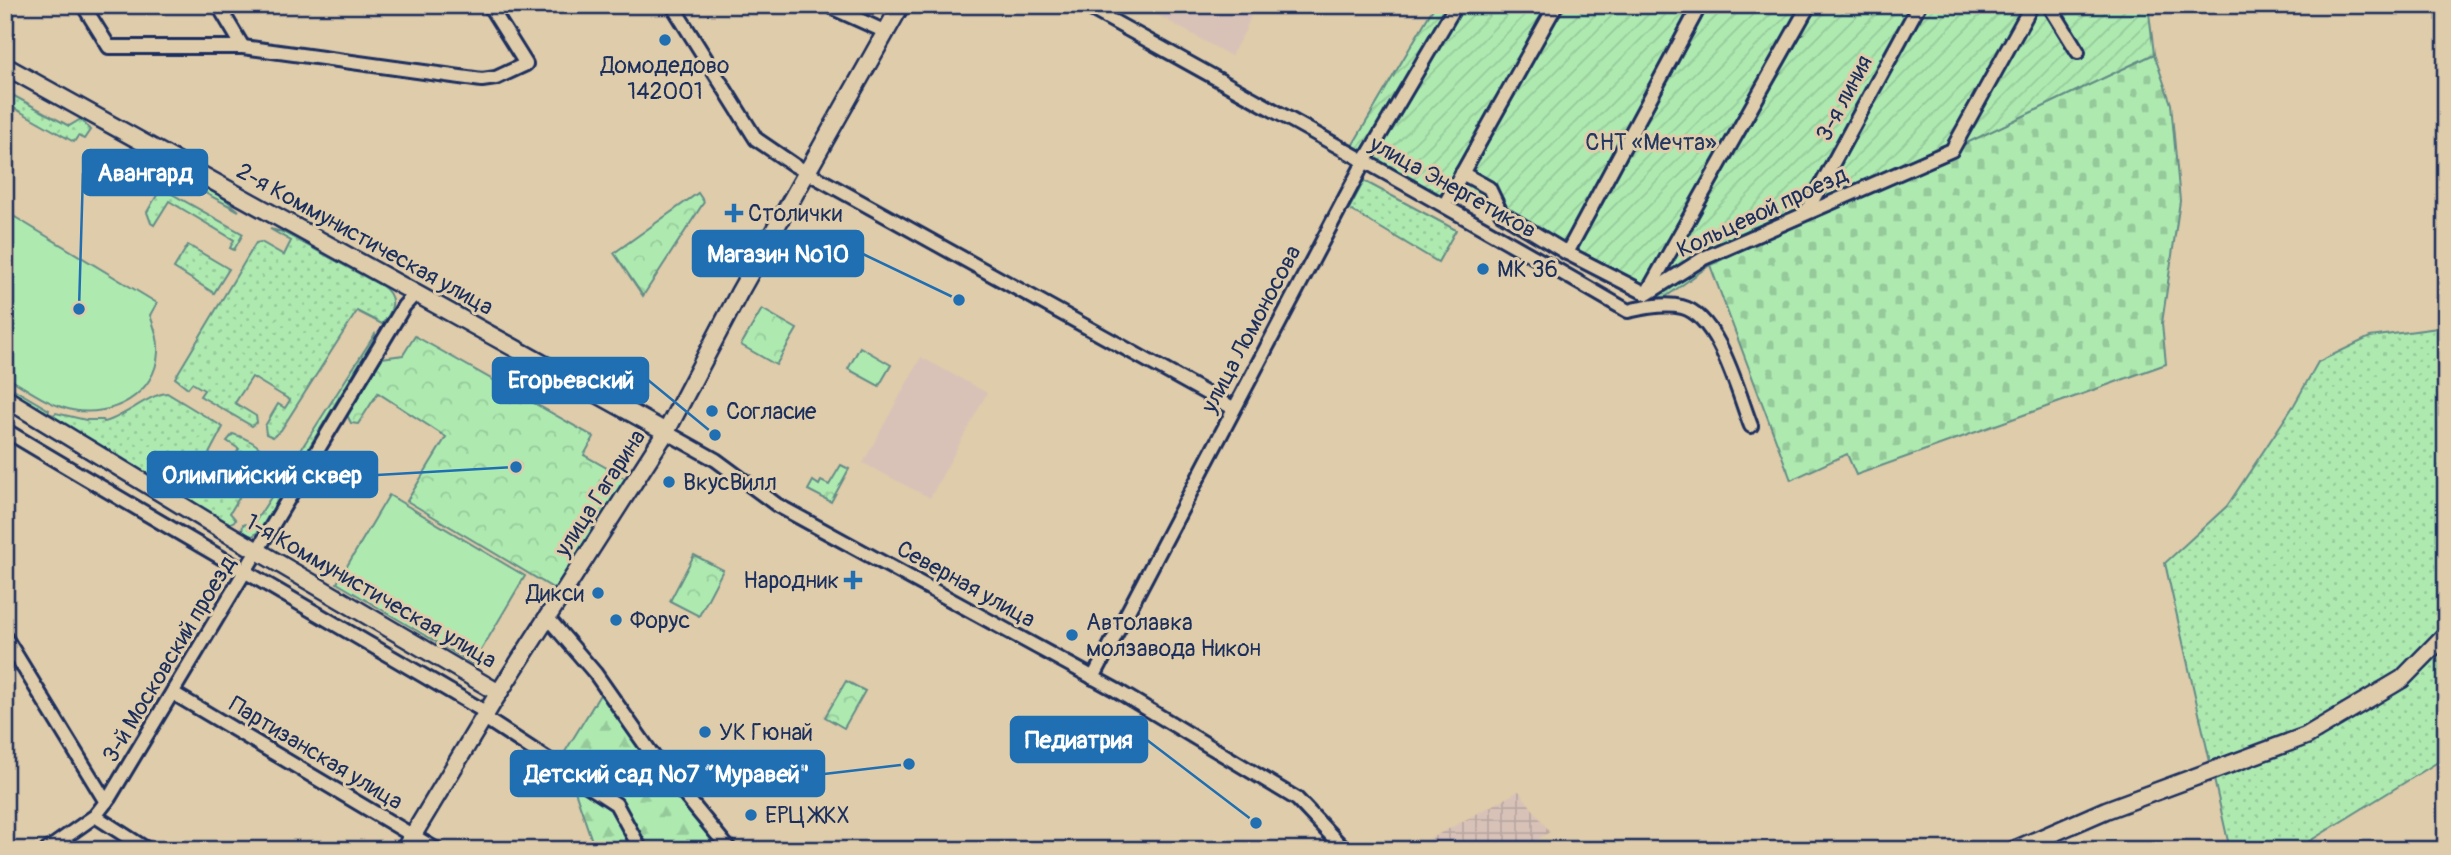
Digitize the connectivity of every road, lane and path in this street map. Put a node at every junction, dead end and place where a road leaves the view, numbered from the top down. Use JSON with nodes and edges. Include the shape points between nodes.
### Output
{"nodes":[{"id":1,"x":83,"y":5,"type":"edge"},
{"id":2,"x":218,"y":5,"type":"edge"},
{"id":3,"x":489,"y":5,"type":"edge"},
{"id":4,"x":672,"y":5,"type":"edge"},
{"id":5,"x":833,"y":5,"type":"edge"},
{"id":6,"x":901,"y":5,"type":"edge"},
{"id":7,"x":1084,"y":5,"type":"edge"},
{"id":8,"x":1456,"y":5,"type":"edge"},
{"id":9,"x":1556,"y":5,"type":"edge"},
{"id":10,"x":1700,"y":5,"type":"edge"},
{"id":11,"x":1809,"y":5,"type":"edge"},
{"id":12,"x":1919,"y":5,"type":"edge"},
{"id":13,"x":2032,"y":5,"type":"edge"},
{"id":14,"x":2049,"y":5,"type":"edge"},
{"id":15,"x":886,"y":33,"type":"junction"},
{"id":16,"x":243,"y":47,"type":"junction"},
{"id":17,"x":2078,"y":52,"type":"dead end"},
{"id":18,"x":5,"y":66,"type":"edge"},
{"id":19,"x":1364,"y":162,"type":"junction"},
{"id":20,"x":808,"y":172,"type":"junction"},
{"id":21,"x":1462,"y":173,"type":"junction"},
{"id":22,"x":1445,"y":205,"type":"junction"},
{"id":23,"x":1807,"y":211,"type":"junction"},
{"id":24,"x":1567,"y":253,"type":"junction"},
{"id":25,"x":416,"y":293,"type":"junction"},
{"id":26,"x":1647,"y":294,"type":"junction"},
{"id":27,"x":5,"y":398,"type":"edge"},
{"id":28,"x":1233,"y":408,"type":"junction"},
{"id":29,"x":1751,"y":426,"type":"dead end"},
{"id":30,"x":5,"y":430,"type":"edge"},
{"id":31,"x":666,"y":432,"type":"junction"},
{"id":32,"x":258,"y":551,"type":"junction"},
{"id":33,"x":246,"y":571,"type":"junction"},
{"id":34,"x":547,"y":617,"type":"junction"},
{"id":35,"x":2446,"y":634,"type":"edge"},
{"id":36,"x":5,"y":637,"type":"edge"},
{"id":37,"x":1093,"y":678,"type":"junction"},
{"id":38,"x":499,"y":692,"type":"junction"},
{"id":39,"x":173,"y":693,"type":"junction"},
{"id":40,"x":487,"y":713,"type":"junction"},
{"id":41,"x":106,"y":802,"type":"junction"},
{"id":42,"x":95,"y":816,"type":"junction"},
{"id":43,"x":413,"y":835,"type":"junction"},
{"id":44,"x":47,"y":850,"type":"edge"},
{"id":45,"x":148,"y":850,"type":"edge"},
{"id":46,"x":404,"y":850,"type":"edge"},
{"id":47,"x":437,"y":850,"type":"edge"},
{"id":48,"x":641,"y":850,"type":"edge"},
{"id":49,"x":730,"y":850,"type":"edge"},
{"id":50,"x":1345,"y":850,"type":"edge"},
{"id":51,"x":2014,"y":850,"type":"edge"}],
"edges":[{"from":1,"to":16,"type":"street","via":[[108,47]]},
{"from":2,"to":16,"type":"street"},
{"from":3,"to":16,"type":"street","via":[[526,64],[496,78],[482,80]]},
{"from":4,"to":20,"type":"street","via":[[756,139]]},
{"from":5,"to":15,"type":"street"},
{"from":6,"to":15,"type":"street","name":"улица Гагарина"},
{"from":7,"to":19,"type":"street","name":"улица Энергетиков"},
{"from":8,"to":19,"type":"street","name":"улица Ломоносова"},
{"from":9,"to":21,"type":"street"},
{"from":10,"to":24,"type":"street"},
{"from":11,"to":26,"type":"street"},
{"from":12,"to":23,"type":"street","name":"3-я линия"},
{"from":13,"to":23,"type":"street","name":"Кольцевой проезд","via":[[1952,150]]},
{"from":14,"to":17,"type":"street"},
{"from":15,"to":20,"type":"street","name":"улица Гагарина"},
{"from":18,"to":25,"type":"street","name":"2-я Коммунистическая улица"},
{"from":19,"to":22,"type":"street","name":"улица Энергетиков"},
{"from":19,"to":28,"type":"street","name":"улица Ломоносова"},
{"from":20,"to":28,"type":"street"},
{"from":20,"to":31,"type":"street","name":"улица Гагарина"},
{"from":21,"to":22,"type":"street"},
{"from":21,"to":24,"type":"street","via":[[1489,188],[1501,213]]},
{"from":22,"to":29,"type":"street","name":"улица Энергетиков","via":[[1628,311],[1681,307],[1700,315],[1714,332]]},
{"from":23,"to":26,"type":"street","name":"Кольцевой проезд","via":[[1704,258]]},
{"from":24,"to":26,"type":"street"},
{"from":25,"to":31,"type":"street","name":"2-я Коммунистическая улица"},
{"from":25,"to":32,"type":"street","name":"3-й Московский проезд"},
{"from":27,"to":32,"type":"street","name":"1-я Коммунистическая улица"},
{"from":28,"to":37,"type":"street","name":"улица Ломоносова"},
{"from":30,"to":33,"type":"street"},
{"from":31,"to":34,"type":"street","name":"улица Гагарина"},
{"from":31,"to":37,"type":"street","name":"Северная улица","via":[[716,460],[777,505]]},
{"from":32,"to":33,"type":"street","name":"3-й Московский проезд"},
{"from":32,"to":38,"type":"street","name":"1-я Коммунистическая улица"},
{"from":33,"to":39,"type":"street","name":"3-й Московский проезд"},
{"from":33,"to":40,"type":"street"},
{"from":34,"to":38,"type":"street","name":"улица Гагарина"},
{"from":34,"to":49,"type":"street"},
{"from":35,"to":51,"type":"street","via":[[2402,679],[2306,736],[2106,810]]},
{"from":36,"to":41,"type":"street"},
{"from":37,"to":50,"type":"street","name":"Северная улица","via":[[1297,799]]},
{"from":38,"to":40,"type":"street","name":"улица Гагарина"},
{"from":39,"to":41,"type":"street","name":"3-й Московский проезд"},
{"from":39,"to":43,"type":"street","name":"Партизанская улица"},
{"from":40,"to":43,"type":"street","name":"улица Гагарина"},
{"from":40,"to":48,"type":"street","via":[[489,721],[616,804]]},
{"from":41,"to":42,"type":"street","name":"3-й Московский проезд"},
{"from":42,"to":44,"type":"street","name":"3-й Московский проезд"},
{"from":42,"to":45,"type":"street"},
{"from":43,"to":46,"type":"street","name":"улица Гагарина"},
{"from":43,"to":47,"type":"street","name":"Партизанская улица"}]}
